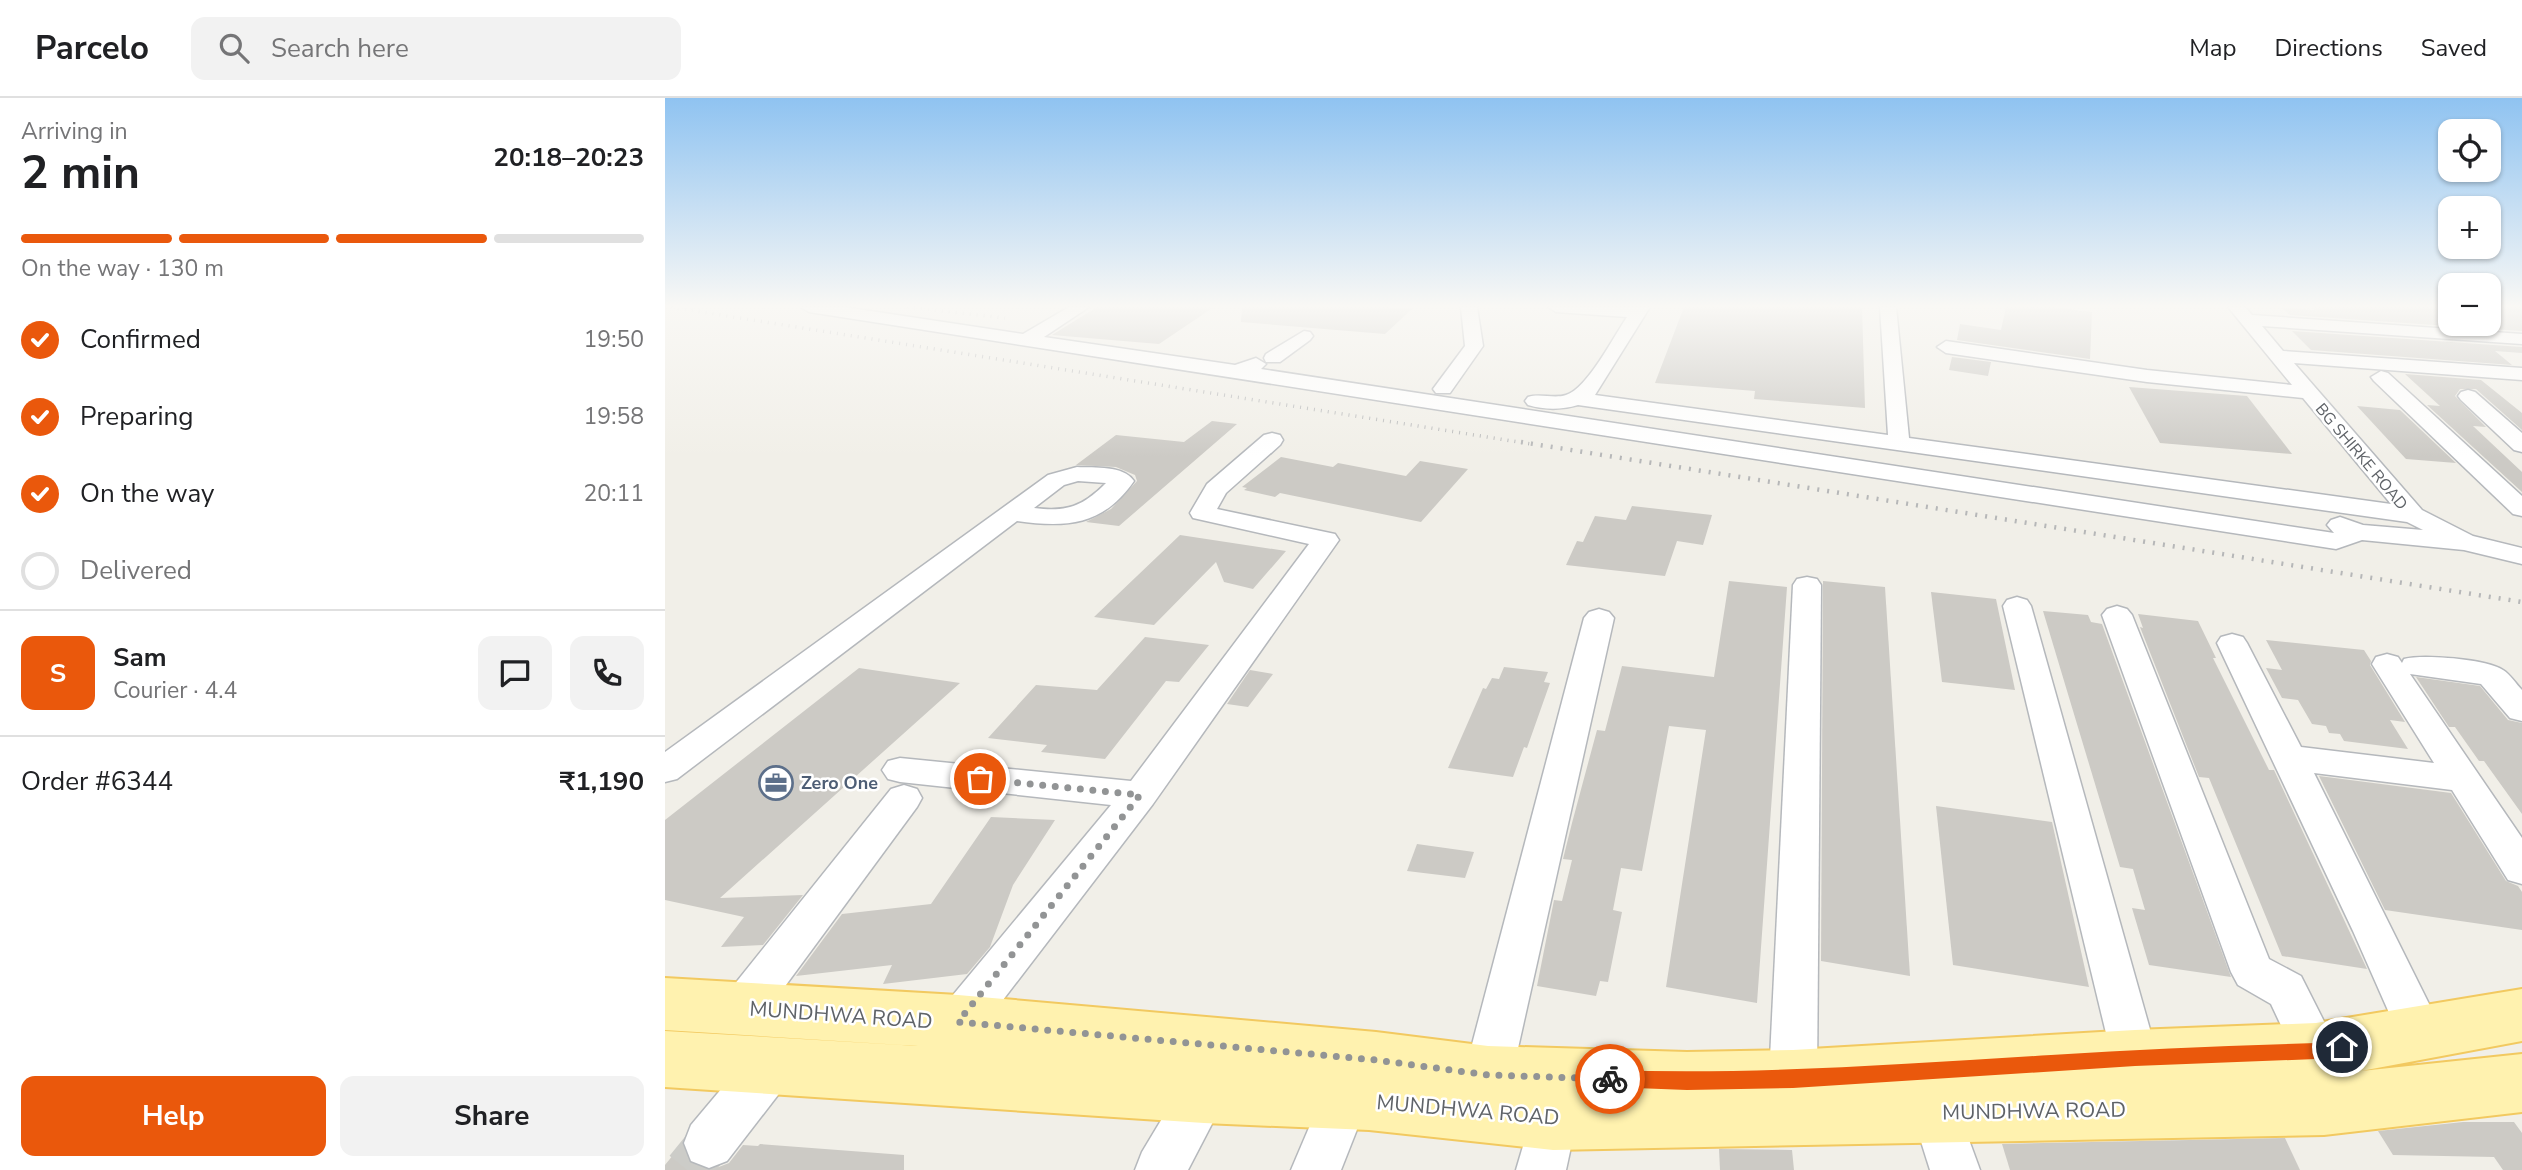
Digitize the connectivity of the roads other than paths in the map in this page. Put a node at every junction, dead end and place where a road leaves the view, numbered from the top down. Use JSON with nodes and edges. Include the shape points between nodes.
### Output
{"nodes":[{"id":1,"x":1149,"y":357,"type":"edge"},
{"id":2,"x":1467,"y":357,"type":"edge"},
{"id":3,"x":1607,"y":357,"type":"edge"},
{"id":4,"x":1892,"y":357,"type":"edge"},
{"id":5,"x":2015,"y":357,"type":"edge"},
{"id":6,"x":2279,"y":357,"type":"edge"},
{"id":7,"x":2292,"y":357,"type":"edge"},
{"id":8,"x":1273,"y":358,"type":"joint"},
{"id":9,"x":1237,"y":370,"type":"junction"},
{"id":10,"x":2522,"y":374,"type":"edge"},
{"id":11,"x":2381,"y":377,"type":"dead end"},
{"id":12,"x":1443,"y":389,"type":"junction"},
{"id":13,"x":2309,"y":393,"type":"junction"},
{"id":14,"x":2468,"y":396,"type":"dead end"},
{"id":15,"x":1577,"y":398,"type":"junction"},
{"id":16,"x":1898,"y":438,"type":"junction"},
{"id":17,"x":1272,"y":440,"type":"dead end"},
{"id":18,"x":2522,"y":445,"type":"edge"},
{"id":19,"x":2397,"y":497,"type":"junction"},
{"id":20,"x":2522,"y":509,"type":"edge"},
{"id":21,"x":1010,"y":513,"type":"dead end"},
{"id":22,"x":2413,"y":515,"type":"junction"},
{"id":23,"x":2359,"y":532,"type":"junction"},
{"id":24,"x":2463,"y":542,"type":"junction"},
{"id":25,"x":2522,"y":556,"type":"edge"},
{"id":26,"x":1807,"y":584,"type":"dead end"},
{"id":27,"x":2017,"y":606,"type":"dead end"},
{"id":28,"x":2117,"y":615,"type":"dead end"},
{"id":29,"x":1599,"y":618,"type":"dead end"},
{"id":30,"x":2232,"y":643,"type":"dead end"},
{"id":31,"x":2522,"y":710,"type":"edge"},
{"id":32,"x":2287,"y":758,"type":"junction"},
{"id":33,"x":665,"y":770,"type":"edge"},
{"id":34,"x":2462,"y":779,"type":"junction"},
{"id":35,"x":1140,"y":795,"type":"junction"},
{"id":36,"x":2522,"y":869,"type":"edge"},
{"id":37,"x":665,"y":1004,"type":"edge"},
{"id":38,"x":742,"y":1009,"type":"junction"},
{"id":39,"x":2522,"y":1015,"type":"edge"},
{"id":40,"x":958,"y":1022,"type":"junction"},
{"id":41,"x":2420,"y":1034,"type":"junction"},
{"id":42,"x":2316,"y":1051,"type":"junction"},
{"id":43,"x":2135,"y":1058,"type":"junction"},
{"id":44,"x":665,"y":1059,"type":"edge"},
{"id":45,"x":771,"y":1066,"type":"junction"},
{"id":46,"x":917,"y":1075,"type":"junction"},
{"id":47,"x":1488,"y":1075,"type":"junction"},
{"id":48,"x":1793,"y":1079,"type":"junction"},
{"id":49,"x":2522,"y":1083,"type":"edge"},
{"id":50,"x":1204,"y":1093,"type":"junction"},
{"id":51,"x":1345,"y":1099,"type":"junction"},
{"id":52,"x":1936,"y":1113,"type":"junction"},
{"id":53,"x":709,"y":1143,"type":"tunnel mouth"},
{"id":54,"x":1547,"y":1144,"type":"edge"},
{"id":55,"x":1160,"y":1170,"type":"edge"},
{"id":56,"x":1316,"y":1170,"type":"edge"},
{"id":57,"x":1955,"y":1170,"type":"edge"}],
"edges":[{"from":1,"to":9,"type":"street"},
{"from":2,"to":12,"type":"street"},
{"from":3,"to":15,"type":"street"},
{"from":4,"to":16,"type":"street"},
{"from":5,"to":13,"type":"street"},
{"from":6,"to":13,"type":"street","name":"BG SHIRKE ROAD"},
{"from":7,"to":10,"type":"street"},
{"from":8,"to":9,"type":"street"},
{"from":8,"to":12,"type":"street","via":[[1299,368]]},
{"from":9,"to":23,"type":"street","via":[[2336,541]]},
{"from":11,"to":20,"type":"street"},
{"from":12,"to":15,"type":"street"},
{"from":13,"to":19,"type":"street","name":"BG SHIRKE ROAD"},
{"from":14,"to":18,"type":"street"},
{"from":15,"to":16,"type":"street"},
{"from":15,"to":23,"type":"street","via":[[2320,517]]},
{"from":16,"to":19,"type":"street"},
{"from":16,"to":22,"type":"street"},
{"from":17,"to":35,"type":"street","via":[[1216,489],[1202,513],[1326,540]]},
{"from":19,"to":22,"type":"street","name":"BG SHIRKE ROAD"},
{"from":21,"to":33,"type":"street"},
{"from":22,"to":24,"type":"street","name":"BG SHIRKE ROAD"},
{"from":23,"to":24,"type":"street"},
{"from":24,"to":25,"type":"street","name":"BG SHIRKE ROAD"},
{"from":26,"to":48,"type":"street"},
{"from":27,"to":43,"type":"street"},
{"from":28,"to":42,"type":"street","via":[[2253,972],[2286,990]]},
{"from":29,"to":47,"type":"street"},
{"from":30,"to":32,"type":"street"},
{"from":31,"to":34,"type":"street","via":[[2493,677],[2401,665]]},
{"from":32,"to":34,"type":"street"},
{"from":32,"to":41,"type":"street"},
{"from":34,"to":36,"type":"street"},
{"from":35,"to":38,"type":"street","via":[[902,784]]},
{"from":35,"to":40,"type":"street"},
{"from":37,"to":38,"type":"main road","name":"MUNDHWA ROAD"},
{"from":38,"to":40,"type":"main road","name":"MUNDHWA ROAD"},
{"from":39,"to":41,"type":"main road","name":"MUNDHWA ROAD"},
{"from":40,"to":46,"type":"street"},
{"from":40,"to":47,"type":"main road","name":"MUNDHWA ROAD","via":[[1376,1060]]},
{"from":41,"to":42,"type":"main road","name":"MUNDHWA ROAD"},
{"from":42,"to":43,"type":"main road","name":"MUNDHWA ROAD"},
{"from":43,"to":48,"type":"main road","name":"MUNDHWA ROAD"},
{"from":44,"to":45,"type":"main road","name":"MUNDHWA ROAD"},
{"from":45,"to":46,"type":"main road","name":"MUNDHWA ROAD"},
{"from":45,"to":53,"type":"street"},
{"from":46,"to":50,"type":"main road","name":"MUNDHWA ROAD"},
{"from":47,"to":48,"type":"main road","name":"MUNDHWA ROAD"},
{"from":49,"to":52,"type":"main road","name":"MUNDHWA ROAD","via":[[2324,1105]]},
{"from":50,"to":51,"type":"main road","name":"MUNDHWA ROAD"},
{"from":50,"to":55,"type":"street"},
{"from":51,"to":54,"type":"main road","name":"MUNDHWA ROAD"},
{"from":51,"to":56,"type":"street"},
{"from":52,"to":54,"type":"main road","name":"MUNDHWA ROAD"},
{"from":52,"to":57,"type":"street"}]}
